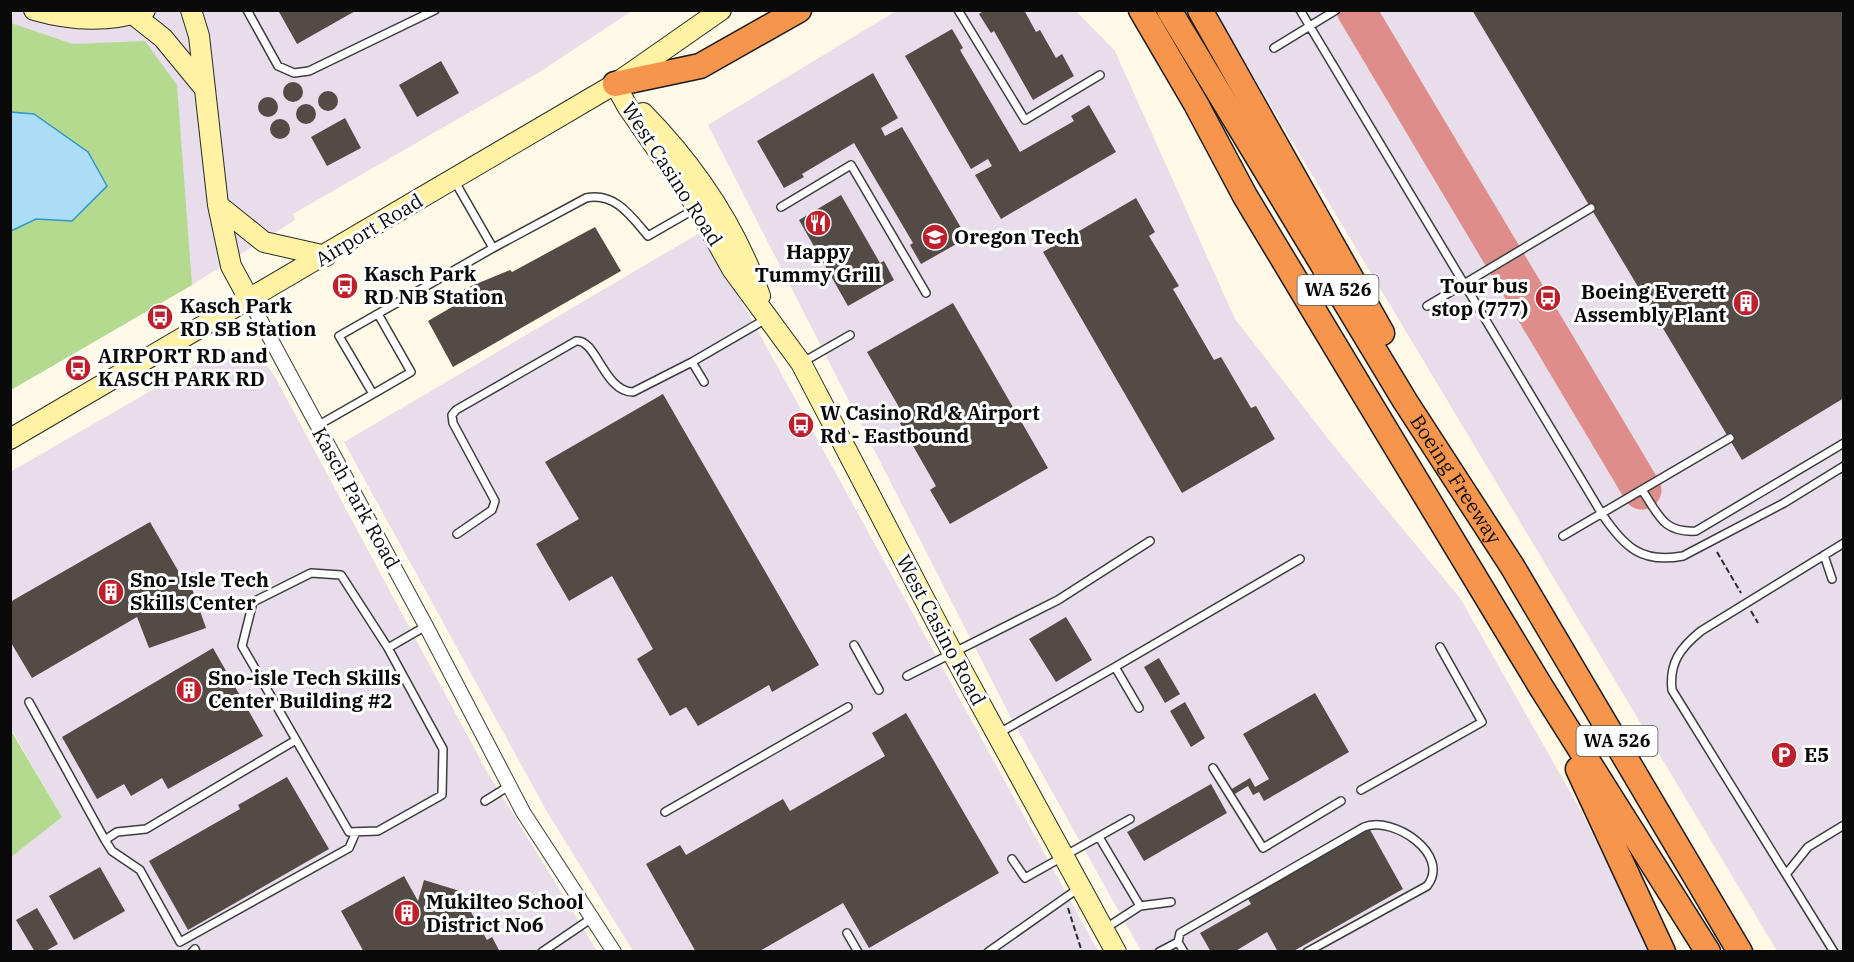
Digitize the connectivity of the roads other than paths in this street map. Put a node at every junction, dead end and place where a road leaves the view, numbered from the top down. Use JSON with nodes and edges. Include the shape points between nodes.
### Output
{"nodes":[{"id":1,"x":34,"y":10,"type":"edge"},
{"id":2,"x":191,"y":10,"type":"edge"},
{"id":3,"x":247,"y":10,"type":"edge"},
{"id":4,"x":435,"y":10,"type":"edge"},
{"id":5,"x":721,"y":10,"type":"edge"},
{"id":6,"x":799,"y":10,"type":"edge"},
{"id":7,"x":958,"y":10,"type":"edge"},
{"id":8,"x":1123,"y":10,"type":"edge"},
{"id":9,"x":1141,"y":10,"type":"edge"},
{"id":10,"x":1169,"y":10,"type":"edge"},
{"id":11,"x":1200,"y":10,"type":"edge"},
{"id":12,"x":1300,"y":10,"type":"edge"},
{"id":13,"x":1336,"y":10,"type":"edge"},
{"id":14,"x":140,"y":13,"type":"edge"},
{"id":15,"x":1309,"y":27,"type":"junction"},
{"id":16,"x":1274,"y":48,"type":"dead end"},
{"id":17,"x":1100,"y":75,"type":"dead end"},
{"id":18,"x":615,"y":84,"type":"junction"},
{"id":19,"x":205,"y":89,"type":"junction"},
{"id":20,"x":454,"y":180,"type":"junction"},
{"id":21,"x":1245,"y":196,"type":"junction"},
{"id":22,"x":218,"y":205,"type":"junction"},
{"id":23,"x":698,"y":207,"type":"junction"},
{"id":24,"x":781,"y":207,"type":"dead end"},
{"id":25,"x":1591,"y":208,"type":"dead end"},
{"id":26,"x":493,"y":248,"type":"junction"},
{"id":27,"x":326,"y":256,"type":"junction"},
{"id":28,"x":1465,"y":286,"type":"junction"},
{"id":29,"x":926,"y":293,"type":"dead end"},
{"id":30,"x":250,"y":301,"type":"junction"},
{"id":31,"x":1427,"y":306,"type":"dead end"},
{"id":32,"x":378,"y":314,"type":"junction"},
{"id":33,"x":766,"y":314,"type":"junction"},
{"id":34,"x":850,"y":335,"type":"dead end"},
{"id":35,"x":692,"y":362,"type":"junction"},
{"id":36,"x":801,"y":363,"type":"junction"},
{"id":37,"x":704,"y":382,"type":"dead end"},
{"id":38,"x":373,"y":394,"type":"junction"},
{"id":39,"x":316,"y":426,"type":"junction"},
{"id":40,"x":1730,"y":438,"type":"dead end"},
{"id":41,"x":10,"y":439,"type":"edge"},
{"id":42,"x":1844,"y":442,"type":"edge"},
{"id":43,"x":1844,"y":466,"type":"edge"},
{"id":44,"x":1642,"y":490,"type":"junction"},
{"id":45,"x":1602,"y":514,"type":"junction"},
{"id":46,"x":457,"y":534,"type":"dead end"},
{"id":47,"x":1563,"y":536,"type":"dead end"},
{"id":48,"x":1150,"y":542,"type":"dead end"},
{"id":49,"x":1844,"y":543,"type":"edge"},
{"id":50,"x":1824,"y":555,"type":"junction"},
{"id":51,"x":1300,"y":559,"type":"dead end"},
{"id":52,"x":1512,"y":566,"type":"junction"},
{"id":53,"x":1832,"y":579,"type":"dead end"},
{"id":54,"x":426,"y":626,"type":"junction"},
{"id":55,"x":854,"y":645,"type":"dead end"},
{"id":56,"x":1440,"y":647,"type":"dead end"},
{"id":57,"x":388,"y":648,"type":"junction"},
{"id":58,"x":952,"y":652,"type":"junction"},
{"id":59,"x":1115,"y":667,"type":"junction"},
{"id":60,"x":907,"y":676,"type":"dead end"},
{"id":61,"x":1541,"y":687,"type":"junction"},
{"id":62,"x":879,"y":690,"type":"dead end"},
{"id":63,"x":29,"y":702,"type":"dead end"},
{"id":64,"x":848,"y":707,"type":"dead end"},
{"id":65,"x":1140,"y":708,"type":"dead end"},
{"id":66,"x":997,"y":734,"type":"junction"},
{"id":67,"x":296,"y":740,"type":"junction"},
{"id":68,"x":1214,"y":768,"type":"dead end"},
{"id":69,"x":509,"y":786,"type":"junction"},
{"id":70,"x":1361,"y":790,"type":"dead end"},
{"id":71,"x":485,"y":801,"type":"dead end"},
{"id":72,"x":1341,"y":801,"type":"dead end"},
{"id":73,"x":666,"y":812,"type":"dead end"},
{"id":74,"x":1130,"y":819,"type":"dead end"},
{"id":75,"x":1844,"y":825,"type":"edge"},
{"id":76,"x":356,"y":832,"type":"junction"},
{"id":77,"x":1099,"y":837,"type":"junction"},
{"id":78,"x":105,"y":840,"type":"junction"},
{"id":79,"x":1065,"y":857,"type":"junction"},
{"id":80,"x":1012,"y":859,"type":"dead end"},
{"id":81,"x":1787,"y":873,"type":"junction"},
{"id":82,"x":1073,"y":892,"type":"junction"},
{"id":83,"x":1171,"y":902,"type":"dead end"},
{"id":84,"x":1140,"y":906,"type":"junction"},
{"id":85,"x":1722,"y":917,"type":"junction"},
{"id":86,"x":592,"y":918,"type":"junction"},
{"id":87,"x":1104,"y":929,"type":"junction"},
{"id":88,"x":847,"y":933,"type":"dead end"},
{"id":89,"x":1178,"y":942,"type":"junction"},
{"id":90,"x":542,"y":951,"type":"edge"},
{"id":91,"x":614,"y":951,"type":"edge"},
{"id":92,"x":858,"y":951,"type":"edge"},
{"id":93,"x":988,"y":951,"type":"edge"},
{"id":94,"x":1116,"y":951,"type":"edge"},
{"id":95,"x":1159,"y":951,"type":"edge"},
{"id":96,"x":1184,"y":951,"type":"edge"},
{"id":97,"x":1307,"y":951,"type":"edge"},
{"id":98,"x":1664,"y":951,"type":"edge"},
{"id":99,"x":1708,"y":951,"type":"edge"},
{"id":100,"x":1740,"y":951,"type":"edge"},
{"id":101,"x":1746,"y":951,"type":"edge"},
{"id":102,"x":1834,"y":951,"type":"edge"}],
"edges":[{"from":1,"to":14,"type":"street","via":[[62,18],[91,20],[122,19]]},
{"from":2,"to":19,"type":"street","name":"Kasch Park Road","via":[[199,36]]},
{"from":3,"to":4,"type":"lane","via":[[278,66],[294,73],[309,71]]},
{"from":5,"to":18,"type":"street","name":"Airport Road"},
{"from":6,"to":18,"type":"highway","via":[[700,66]]},
{"from":7,"to":17,"type":"lane","via":[[1025,120]]},
{"from":8,"to":21,"type":"highway"},
{"from":9,"to":21,"type":"highway","name":"Boeing Freeway","number":"WA 526"},
{"from":10,"to":52,"type":"highway","name":"Boeing Freeway","number":"WA 526","via":[[1405,401]]},
{"from":11,"to":52,"type":"highway"},
{"from":12,"to":15,"type":"lane"},
{"from":13,"to":15,"type":"lane"},
{"from":14,"to":19,"type":"street"},
{"from":15,"to":16,"type":"lane"},
{"from":15,"to":28,"type":"lane"},
{"from":18,"to":20,"type":"street","name":"Airport Road"},
{"from":18,"to":23,"type":"street","name":"West Casino Road"},
{"from":18,"to":33,"type":"street","name":"West Casino Road","via":[[666,135],[715,202],[747,259]]},
{"from":19,"to":22,"type":"street","name":"Kasch Park Road"},
{"from":20,"to":26,"type":"lane"},
{"from":20,"to":27,"type":"street","name":"Airport Road"},
{"from":21,"to":61,"type":"highway","name":"Boeing Freeway","number":"WA 526"},
{"from":22,"to":27,"type":"street","via":[[264,242]]},
{"from":22,"to":30,"type":"street","name":"Kasch Park Road","via":[[231,266]]},
{"from":23,"to":26,"type":"lane","via":[[648,236],[623,207],[596,196],[585,198]]},
{"from":23,"to":33,"type":"street","name":"West Casino Road","via":[[732,269]]},
{"from":24,"to":29,"type":"lane","via":[[851,165]]},
{"from":25,"to":28,"type":"lane"},
{"from":26,"to":32,"type":"lane"},
{"from":27,"to":30,"type":"street","name":"Airport Road"},
{"from":28,"to":31,"type":"lane"},
{"from":28,"to":45,"type":"lane"},
{"from":30,"to":39,"type":"street","name":"Kasch Park Road"},
{"from":30,"to":41,"type":"street","name":"Airport Road"},
{"from":32,"to":38,"type":"lane","via":[[411,372]]},
{"from":32,"to":38,"type":"lane","via":[[339,336]]},
{"from":33,"to":35,"type":"lane"},
{"from":33,"to":36,"type":"street","name":"West Casino Road"},
{"from":34,"to":36,"type":"lane"},
{"from":35,"to":37,"type":"lane"},
{"from":35,"to":46,"type":"lane","via":[[628,392],[617,388],[585,343],[576,341],[456,410],[453,423],[495,501],[492,510]]},
{"from":36,"to":58,"type":"street","name":"West Casino Road"},
{"from":38,"to":39,"type":"lane"},
{"from":39,"to":54,"type":"street","name":"Kasch Park Road"},
{"from":40,"to":44,"type":"lane"},
{"from":42,"to":44,"type":"lane","via":[[1696,531],[1682,532],[1666,525]]},
{"from":43,"to":45,"type":"lane","via":[[1784,503],[1683,556],[1668,559],[1649,557],[1630,548],[1617,537]]},
{"from":44,"to":45,"type":"lane"},
{"from":45,"to":47,"type":"lane"},
{"from":48,"to":58,"type":"lane","via":[[1058,600]]},
{"from":49,"to":50,"type":"lane"},
{"from":50,"to":53,"type":"lane"},
{"from":50,"to":81,"type":"lane","via":[[1686,644],[1673,661],[1672,690]]},
{"from":51,"to":59,"type":"lane"},
{"from":52,"to":85,"type":"highway","name":"Boeing Freeway","number":"WA 526"},
{"from":54,"to":57,"type":"lane"},
{"from":54,"to":69,"type":"street","name":"Kasch Park Road"},
{"from":55,"to":62,"type":"lane"},
{"from":56,"to":70,"type":"lane","via":[[1482,722]]},
{"from":57,"to":67,"type":"lane","via":[[341,575],[311,573],[253,602],[242,645]]},
{"from":57,"to":76,"type":"lane","via":[[443,749],[442,795],[378,831]]},
{"from":58,"to":60,"type":"lane"},
{"from":58,"to":66,"type":"street","name":"West Casino Road"},
{"from":59,"to":65,"type":"lane"},
{"from":59,"to":66,"type":"lane"},
{"from":61,"to":98,"type":"highway"},
{"from":61,"to":99,"type":"highway","name":"Boeing Freeway","number":"WA 526"},
{"from":63,"to":78,"type":"lane"},
{"from":64,"to":73,"type":"lane"},
{"from":66,"to":79,"type":"street","name":"West Casino Road"},
{"from":67,"to":76,"type":"lane","via":[[349,832]]},
{"from":67,"to":78,"type":"lane","via":[[146,829],[117,832]]},
{"from":68,"to":72,"type":"lane","via":[[1263,848]]},
{"from":69,"to":71,"type":"lane"},
{"from":69,"to":86,"type":"street","name":"Kasch Park Road"},
{"from":74,"to":77,"type":"lane"},
{"from":75,"to":81,"type":"lane","via":[[1808,847]]},
{"from":76,"to":78,"type":"lane","via":[[349,848],[180,942],[140,870],[112,850]]},
{"from":77,"to":79,"type":"lane"},
{"from":77,"to":84,"type":"lane"},
{"from":79,"to":80,"type":"lane","via":[[1025,878]]},
{"from":79,"to":82,"type":"street","name":"West Casino Road"},
{"from":81,"to":102,"type":"lane"},
{"from":82,"to":87,"type":"street","name":"West Casino Road"},
{"from":82,"to":93,"type":"lane"},
{"from":83,"to":84,"type":"lane"},
{"from":84,"to":87,"type":"lane"},
{"from":85,"to":100,"type":"highway","name":"Boeing Freeway","number":"WA 526"},
{"from":85,"to":101,"type":"highway"},
{"from":86,"to":90,"type":"lane"},
{"from":86,"to":91,"type":"street","name":"Kasch Park Road"},
{"from":87,"to":94,"type":"street","name":"West Casino Road"},
{"from":88,"to":92,"type":"lane"},
{"from":89,"to":95,"type":"lane"},
{"from":89,"to":96,"type":"lane"},
{"from":89,"to":97,"type":"lane","via":[[1180,933],[1188,928],[1365,827],[1373,825],[1412,835],[1432,865],[1427,886]]}]}
